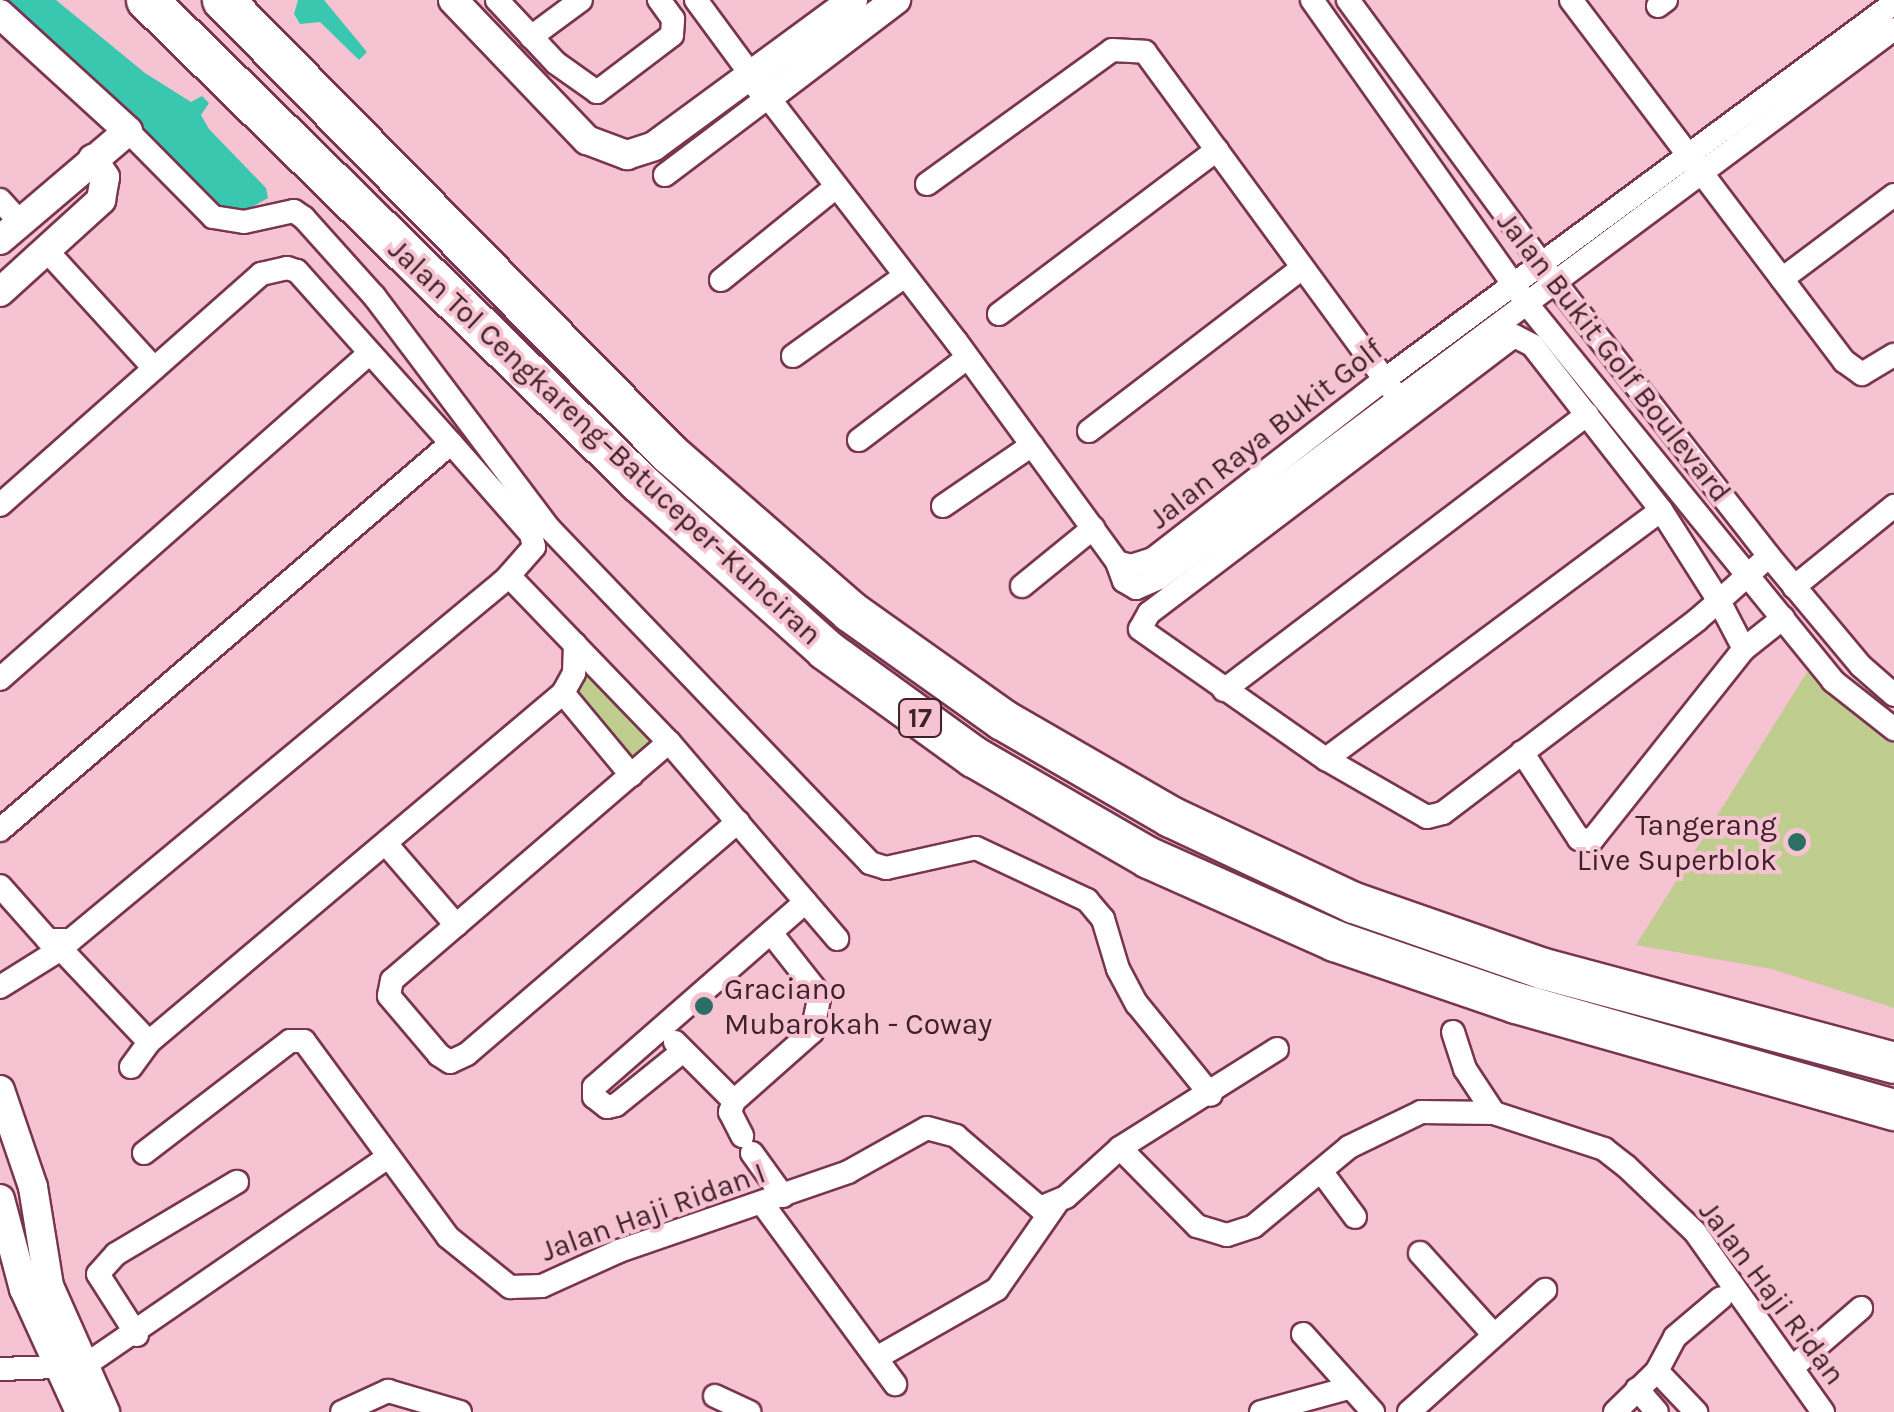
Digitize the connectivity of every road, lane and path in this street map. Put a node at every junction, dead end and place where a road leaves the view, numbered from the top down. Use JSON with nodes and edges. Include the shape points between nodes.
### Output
{"nodes":[{"id":1,"x":147,"y":0,"type":"edge"},
{"id":2,"x":223,"y":0,"type":"edge"},
{"id":3,"x":453,"y":0,"type":"edge"},
{"id":4,"x":497,"y":0,"type":"edge"},
{"id":5,"x":581,"y":0,"type":"edge"},
{"id":6,"x":659,"y":0,"type":"edge"},
{"id":7,"x":696,"y":0,"type":"edge"},
{"id":8,"x":854,"y":0,"type":"edge"},
{"id":9,"x":896,"y":0,"type":"edge"},
{"id":10,"x":1312,"y":0,"type":"edge"},
{"id":11,"x":1348,"y":0,"type":"edge"},
{"id":12,"x":1572,"y":0,"type":"edge"},
{"id":13,"x":1894,"y":4,"type":"edge"},
{"id":14,"x":0,"y":14,"type":"edge"},
{"id":15,"x":1894,"y":29,"type":"edge"},
{"id":16,"x":531,"y":37,"type":"junction"},
{"id":17,"x":760,"y":86,"type":"junction"},
{"id":18,"x":128,"y":131,"type":"junction"},
{"id":19,"x":1217,"y":150,"type":"junction"},
{"id":20,"x":93,"y":159,"type":"junction"},
{"id":21,"x":1696,"y":166,"type":"junction"},
{"id":22,"x":665,"y":174,"type":"dead end"},
{"id":23,"x":926,"y":184,"type":"dead end"},
{"id":24,"x":836,"y":187,"type":"junction"},
{"id":25,"x":1894,"y":195,"type":"edge"},
{"id":26,"x":0,"y":200,"type":"edge"},
{"id":27,"x":10,"y":231,"type":"edge"},
{"id":28,"x":47,"y":251,"type":"junction"},
{"id":29,"x":1302,"y":269,"type":"junction"},
{"id":30,"x":1549,"y":274,"type":"junction"},
{"id":31,"x":902,"y":278,"type":"junction"},
{"id":32,"x":1782,"y":279,"type":"junction"},
{"id":33,"x":722,"y":280,"type":"dead end"},
{"id":34,"x":0,"y":292,"type":"edge"},
{"id":35,"x":1521,"y":294,"type":"junction"},
{"id":36,"x":999,"y":314,"type":"dead end"},
{"id":37,"x":370,"y":354,"type":"junction"},
{"id":38,"x":1894,"y":355,"type":"edge"},
{"id":39,"x":793,"y":356,"type":"dead end"},
{"id":40,"x":967,"y":358,"type":"junction"},
{"id":41,"x":154,"y":368,"type":"junction"},
{"id":42,"x":1384,"y":380,"type":"junction"},
{"id":43,"x":1399,"y":399,"type":"junction"},
{"id":44,"x":1586,"y":414,"type":"junction"},
{"id":45,"x":1089,"y":431,"type":"dead end"},
{"id":46,"x":859,"y":440,"type":"dead end"},
{"id":47,"x":451,"y":443,"type":"junction"},
{"id":48,"x":1032,"y":445,"type":"junction"},
{"id":49,"x":0,"y":505,"type":"edge"},
{"id":50,"x":943,"y":506,"type":"dead end"},
{"id":51,"x":1894,"y":506,"type":"edge"},
{"id":52,"x":1661,"y":510,"type":"junction"},
{"id":53,"x":1094,"y":528,"type":"junction"},
{"id":54,"x":1769,"y":556,"type":"junction"},
{"id":55,"x":1118,"y":562,"type":"junction"},
{"id":56,"x":1748,"y":575,"type":"junction"},
{"id":57,"x":509,"y":576,"type":"junction"},
{"id":58,"x":1022,"y":586,"type":"dead end"},
{"id":59,"x":1794,"y":586,"type":"junction"},
{"id":60,"x":1719,"y":601,"type":"junction"},
{"id":61,"x":1783,"y":618,"type":"junction"},
{"id":62,"x":575,"y":644,"type":"junction"},
{"id":63,"x":1744,"y":649,"type":"junction"},
{"id":64,"x":0,"y":678,"type":"edge"},
{"id":65,"x":1224,"y":690,"type":"junction"},
{"id":66,"x":563,"y":693,"type":"junction"},
{"id":67,"x":1894,"y":694,"type":"edge"},
{"id":68,"x":1894,"y":728,"type":"edge"},
{"id":69,"x":670,"y":742,"type":"junction"},
{"id":70,"x":1522,"y":752,"type":"junction"},
{"id":71,"x":1326,"y":760,"type":"junction"},
{"id":72,"x":631,"y":775,"type":"junction"},
{"id":73,"x":738,"y":822,"type":"junction"},
{"id":74,"x":0,"y":830,"type":"edge"},
{"id":75,"x":387,"y":845,"type":"junction"},
{"id":76,"x":0,"y":886,"type":"edge"},
{"id":77,"x":805,"y":902,"type":"junction"},
{"id":78,"x":456,"y":925,"type":"junction"},
{"id":79,"x":772,"y":934,"type":"junction"},
{"id":80,"x":837,"y":939,"type":"dead end"},
{"id":81,"x":0,"y":988,"type":"edge"},
{"id":82,"x":663,"y":1029,"type":"junction"},
{"id":83,"x":1452,"y":1032,"type":"dead end"},
{"id":84,"x":148,"y":1042,"type":"junction"},
{"id":85,"x":1277,"y":1049,"type":"dead end"},
{"id":86,"x":683,"y":1051,"type":"junction"},
{"id":87,"x":1894,"y":1063,"type":"edge"},
{"id":88,"x":131,"y":1068,"type":"dead end"},
{"id":89,"x":0,"y":1090,"type":"edge"},
{"id":90,"x":1212,"y":1095,"type":"junction"},
{"id":91,"x":734,"y":1100,"type":"junction"},
{"id":92,"x":1894,"y":1110,"type":"edge"},
{"id":93,"x":1494,"y":1112,"type":"junction"},
{"id":94,"x":1120,"y":1148,"type":"junction"},
{"id":95,"x":144,"y":1153,"type":"dead end"},
{"id":96,"x":388,"y":1157,"type":"junction"},
{"id":97,"x":1322,"y":1171,"type":"junction"},
{"id":98,"x":237,"y":1182,"type":"dead end"},
{"id":99,"x":0,"y":1199,"type":"edge"},
{"id":100,"x":773,"y":1199,"type":"junction"},
{"id":101,"x":1056,"y":1204,"type":"junction"},
{"id":102,"x":1355,"y":1217,"type":"dead end"},
{"id":103,"x":1420,"y":1253,"type":"dead end"},
{"id":104,"x":1545,"y":1290,"type":"dead end"},
{"id":105,"x":1721,"y":1298,"type":"dead end"},
{"id":106,"x":1861,"y":1308,"type":"dead end"},
{"id":107,"x":1303,"y":1334,"type":"dead end"},
{"id":108,"x":137,"y":1335,"type":"junction"},
{"id":109,"x":1494,"y":1335,"type":"junction"},
{"id":110,"x":878,"y":1356,"type":"junction"},
{"id":111,"x":1794,"y":1367,"type":"junction"},
{"id":112,"x":72,"y":1368,"type":"junction"},
{"id":113,"x":0,"y":1369,"type":"edge"},
{"id":114,"x":1657,"y":1370,"type":"junction"},
{"id":115,"x":898,"y":1377,"type":"dead end"},
{"id":116,"x":1350,"y":1388,"type":"junction"},
{"id":117,"x":1637,"y":1390,"type":"junction"},
{"id":118,"x":715,"y":1396,"type":"dead end"},
{"id":119,"x":80,"y":1412,"type":"edge"},
{"id":120,"x":105,"y":1412,"type":"edge"},
{"id":121,"x":342,"y":1412,"type":"edge"},
{"id":122,"x":460,"y":1412,"type":"edge"},
{"id":123,"x":750,"y":1412,"type":"edge"},
{"id":124,"x":1260,"y":1412,"type":"edge"},
{"id":125,"x":1373,"y":1412,"type":"edge"},
{"id":126,"x":1408,"y":1412,"type":"edge"},
{"id":127,"x":1615,"y":1412,"type":"edge"},
{"id":128,"x":1657,"y":1412,"type":"edge"},
{"id":129,"x":1696,"y":1412,"type":"edge"},
{"id":130,"x":1823,"y":1412,"type":"edge"}],
"edges":[{"from":1,"to":92,"type":"highway","name":"Jalan Tol Cengkareng–Batuceper–Kunciran","number":"17","via":[[638,482],[826,650],[974,757],[1149,858],[1335,941],[1516,1002]]},
{"from":2,"to":87,"type":"highway","name":"Jalan Tol Cengkareng–Batuceper–Kunciran","number":"17","via":[[670,454],[852,612],[1002,720],[1171,817],[1354,903],[1544,969]]},
{"from":3,"to":17,"type":"street","via":[[587,140],[627,155]]},
{"from":4,"to":16,"type":"street"},
{"from":5,"to":16,"type":"street"},
{"from":6,"to":16,"type":"street","via":[[676,27],[597,92],[586,90]]},
{"from":7,"to":17,"type":"street"},
{"from":8,"to":17,"type":"street"},
{"from":9,"to":17,"type":"street"},
{"from":10,"to":35,"type":"street","name":"Jalan Bukit Golf Boulevard"},
{"from":11,"to":30,"type":"street","name":"Jalan Bukit Golf Boulevard"},
{"from":12,"to":21,"type":"street"},
{"from":13,"to":21,"type":"street","name":"Jalan Raya Bukit Golf"},
{"from":14,"to":18,"type":"street"},
{"from":15,"to":21,"type":"street","name":"Jalan Raya Bukit Golf"},
{"from":17,"to":22,"type":"street"},
{"from":17,"to":24,"type":"street"},
{"from":18,"to":20,"type":"street"},
{"from":18,"to":90,"type":"street","via":[[213,217],[244,222],[294,211],[304,218],[374,296],[548,527],[870,862],[886,868],[956,851],[992,851],[1096,908],[1137,1004]]},
{"from":19,"to":23,"type":"street","via":[[1154,61],[1122,47]]},
{"from":19,"to":29,"type":"street"},
{"from":19,"to":36,"type":"street"},
{"from":20,"to":27,"type":"street"},
{"from":20,"to":28,"type":"street","via":[[105,178],[101,200]]},
{"from":21,"to":30,"type":"street","name":"Jalan Raya Bukit Golf"},
{"from":21,"to":32,"type":"street"},
{"from":24,"to":31,"type":"street"},
{"from":24,"to":33,"type":"street"},
{"from":25,"to":32,"type":"street"},
{"from":26,"to":27,"type":"street"},
{"from":28,"to":34,"type":"street"},
{"from":28,"to":41,"type":"street"},
{"from":29,"to":42,"type":"street"},
{"from":29,"to":45,"type":"street"},
{"from":30,"to":35,"type":"street","name":"Jalan Raya Bukit Golf"},
{"from":30,"to":54,"type":"street","name":"Jalan Bukit Golf Boulevard"},
{"from":31,"to":39,"type":"street"},
{"from":31,"to":40,"type":"street"},
{"from":32,"to":38,"type":"street","via":[[1844,361],[1862,374]]},
{"from":35,"to":42,"type":"street","name":"Jalan Raya Bukit Golf"},
{"from":35,"to":43,"type":"street","name":"Jalan Raya Bukit Golf"},
{"from":35,"to":56,"type":"street","name":"Jalan Bukit Golf Boulevard"},
{"from":37,"to":41,"type":"street","via":[[297,272],[278,268],[261,274]]},
{"from":37,"to":47,"type":"street"},
{"from":37,"to":64,"type":"street"},
{"from":40,"to":46,"type":"street"},
{"from":40,"to":48,"type":"street"},
{"from":41,"to":49,"type":"street"},
{"from":42,"to":43,"type":"street"},
{"from":42,"to":55,"type":"street","name":"Jalan Raya Bukit Golf","via":[[1153,559],[1131,566]]},
{"from":43,"to":55,"type":"street","name":"Jalan Raya Bukit Golf","via":[[1158,578],[1130,586]]},
{"from":44,"to":52,"type":"street"},
{"from":44,"to":65,"type":"street"},
{"from":44,"to":65,"type":"street","via":[[1532,345],[1522,337],[1507,338],[1142,621],[1150,642]]},
{"from":47,"to":57,"type":"street","via":[[531,534],[532,554]]},
{"from":47,"to":74,"type":"street"},
{"from":48,"to":50,"type":"street"},
{"from":48,"to":53,"type":"street"},
{"from":51,"to":59,"type":"street"},
{"from":52,"to":60,"type":"street"},
{"from":52,"to":71,"type":"street"},
{"from":53,"to":55,"type":"street"},
{"from":53,"to":58,"type":"street"},
{"from":54,"to":56,"type":"street"},
{"from":54,"to":59,"type":"street","name":"Jalan Bukit Golf Boulevard"},
{"from":56,"to":60,"type":"street"},
{"from":56,"to":61,"type":"street","name":"Jalan Bukit Golf Boulevard"},
{"from":57,"to":62,"type":"street"},
{"from":57,"to":76,"type":"street","via":[[71,940],[48,940]]},
{"from":59,"to":67,"type":"street","name":"Jalan Bukit Golf Boulevard"},
{"from":60,"to":63,"type":"street"},
{"from":60,"to":70,"type":"street"},
{"from":61,"to":63,"type":"street"},
{"from":61,"to":68,"type":"street","name":"Jalan Bukit Golf Boulevard","via":[[1850,699]]},
{"from":62,"to":66,"type":"street","via":[[574,672]]},
{"from":62,"to":69,"type":"street"},
{"from":63,"to":70,"type":"street","via":[[1589,841],[1579,839]]},
{"from":65,"to":71,"type":"street"},
{"from":66,"to":72,"type":"street"},
{"from":66,"to":75,"type":"street"},
{"from":69,"to":72,"type":"street"},
{"from":69,"to":73,"type":"street"},
{"from":70,"to":71,"type":"street","via":[[1427,817]]},
{"from":72,"to":78,"type":"street"},
{"from":73,"to":77,"type":"street"},
{"from":73,"to":78,"type":"street","via":[[450,1062],[388,990]]},
{"from":75,"to":78,"type":"street"},
{"from":75,"to":84,"type":"street"},
{"from":77,"to":79,"type":"street"},
{"from":77,"to":80,"type":"street"},
{"from":79,"to":82,"type":"street"},
{"from":79,"to":91,"type":"street","via":[[820,995],[819,1022]]},
{"from":81,"to":84,"type":"street","via":[[61,949]]},
{"from":82,"to":86,"type":"street"},
{"from":82,"to":86,"type":"street","via":[[594,1086],[594,1096],[607,1107],[616,1105]]},
{"from":83,"to":93,"type":"street","via":[[1465,1069]]},
{"from":84,"to":88,"type":"street"},
{"from":85,"to":90,"type":"street"},
{"from":86,"to":91,"type":"street"},
{"from":89,"to":112,"type":"street","via":[[34,1187],[43,1270]]},
{"from":90,"to":94,"type":"street"},
{"from":91,"to":100,"type":"street","via":[[730,1112]]},
{"from":93,"to":97,"type":"street","name":"Jalan Haji Ridan","via":[[1421,1112],[1377,1128]]},
{"from":93,"to":111,"type":"street","name":"Jalan Haji Ridan","via":[[1604,1149],[1626,1166],[1694,1232]]},
{"from":94,"to":97,"type":"street","name":"Jalan Haji Ridan","via":[[1179,1211],[1212,1234],[1254,1226]]},
{"from":94,"to":101,"type":"street"},
{"from":95,"to":96,"type":"street","name":"Jalan Haji Ridan I","via":[[299,1040],[310,1045]]},
{"from":96,"to":100,"type":"street","name":"Jalan Haji Ridan I","via":[[448,1237],[510,1287],[542,1286],[619,1251]]},
{"from":96,"to":108,"type":"street"},
{"from":97,"to":102,"type":"street"},
{"from":98,"to":108,"type":"street","via":[[116,1254],[98,1274]]},
{"from":99,"to":112,"type":"street","via":[[24,1289]]},
{"from":100,"to":101,"type":"street","name":"Jalan Haji Ridan I","via":[[848,1172],[927,1128],[956,1136],[1029,1203]]},
{"from":100,"to":110,"type":"street"},
{"from":101,"to":110,"type":"street","via":[[996,1289]]},
{"from":103,"to":109,"type":"street"},
{"from":104,"to":109,"type":"street"},
{"from":105,"to":114,"type":"street","via":[[1675,1337]]},
{"from":106,"to":111,"type":"street"},
{"from":107,"to":116,"type":"street"},
{"from":108,"to":112,"type":"street"},
{"from":109,"to":126,"type":"street"},
{"from":110,"to":115,"type":"street"},
{"from":111,"to":130,"type":"street","name":"Jalan Haji Ridan"},
{"from":112,"to":113,"type":"street"},
{"from":112,"to":119,"type":"street"},
{"from":112,"to":120,"type":"street"},
{"from":114,"to":117,"type":"street"},
{"from":114,"to":129,"type":"street"},
{"from":116,"to":124,"type":"street"},
{"from":116,"to":125,"type":"street"},
{"from":117,"to":127,"type":"street"},
{"from":117,"to":128,"type":"street"},
{"from":118,"to":123,"type":"street"},
{"from":121,"to":122,"type":"street","via":[[388,1391]]}]}
